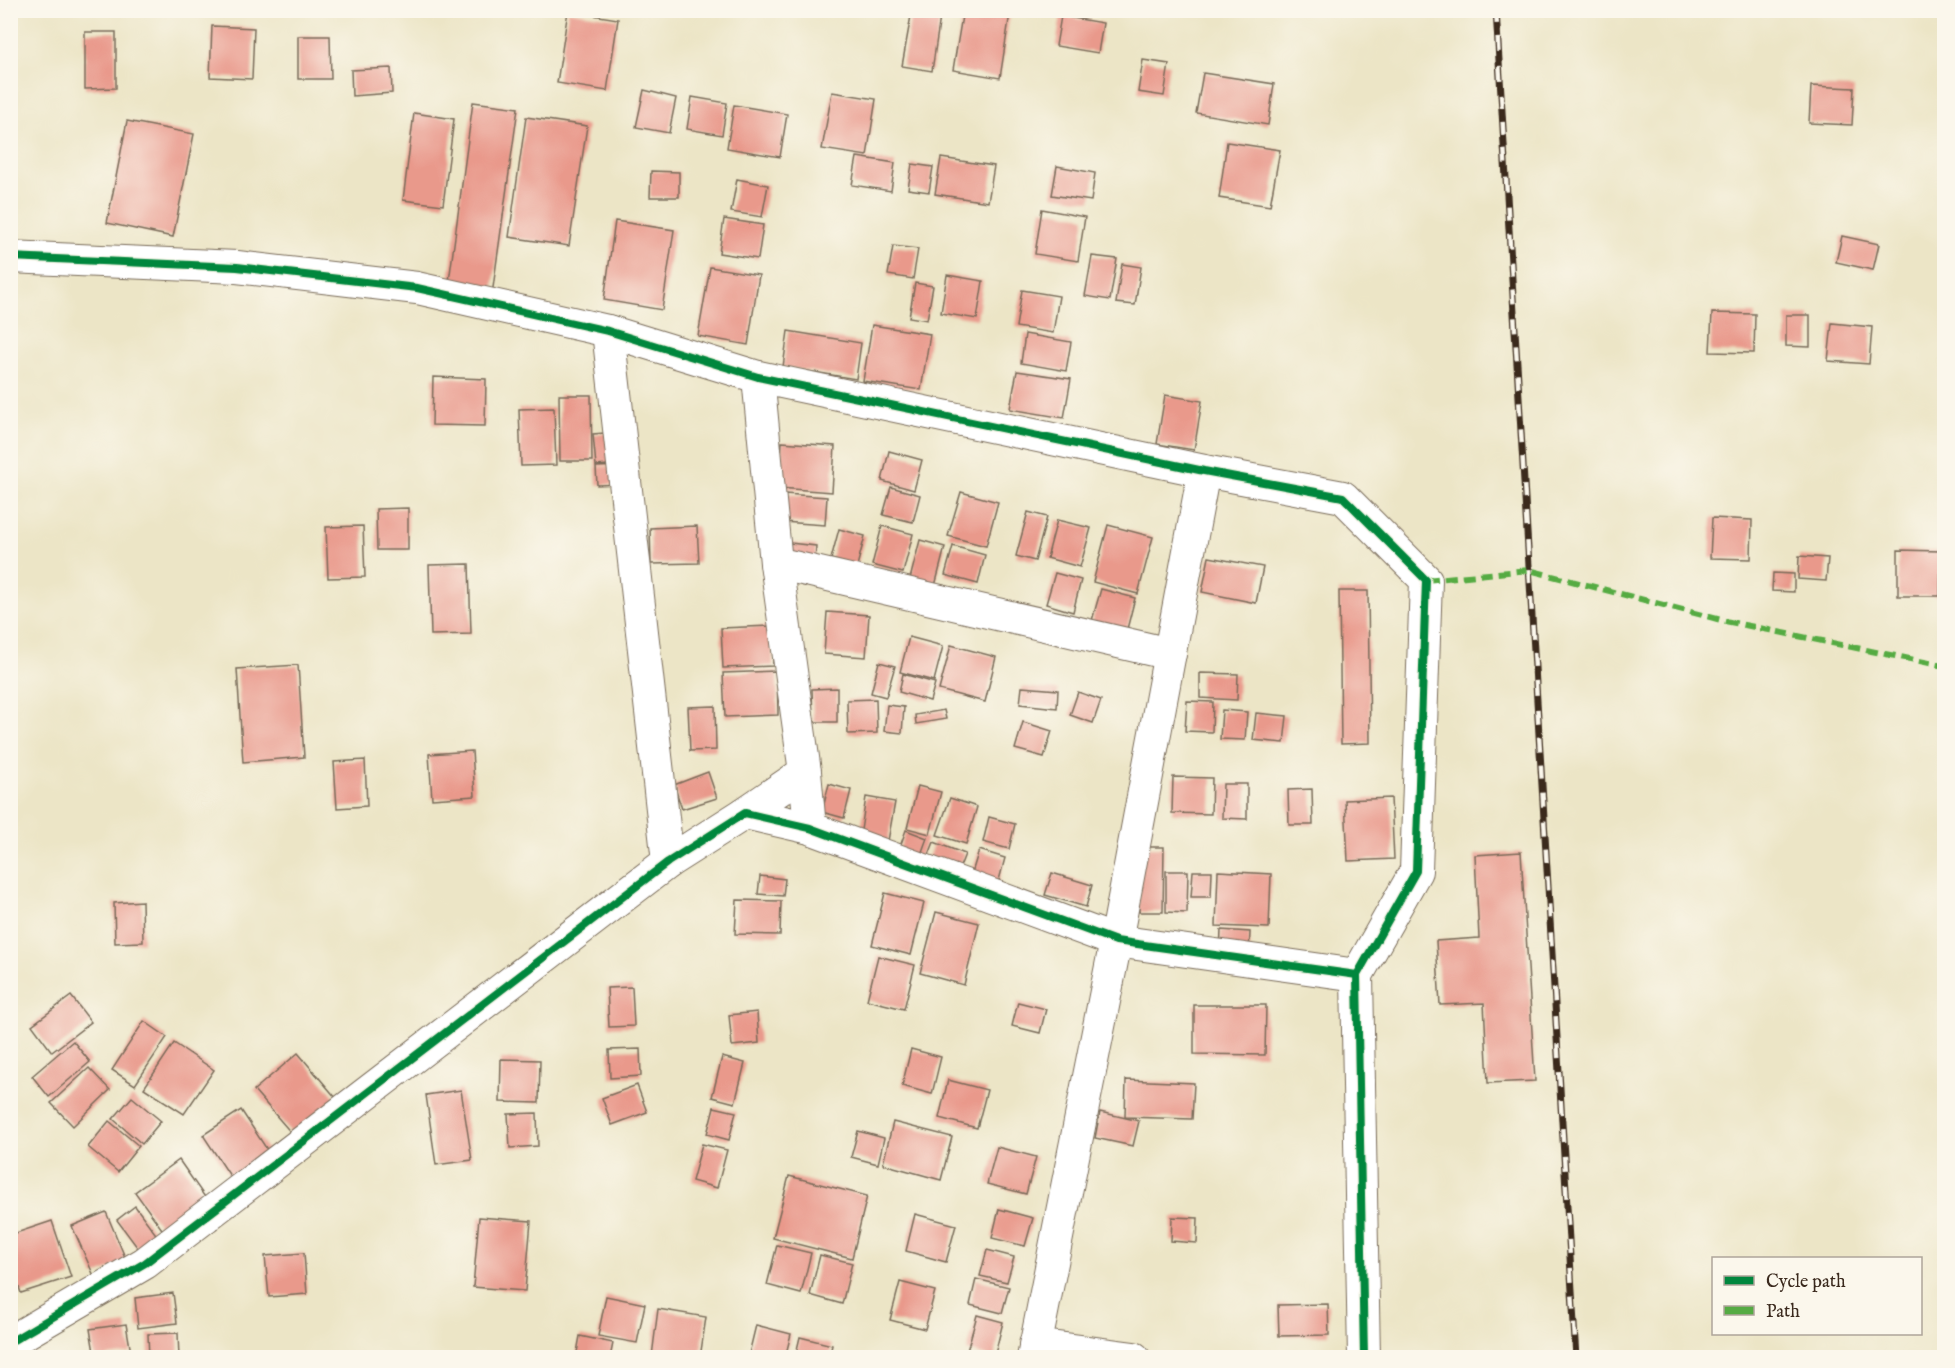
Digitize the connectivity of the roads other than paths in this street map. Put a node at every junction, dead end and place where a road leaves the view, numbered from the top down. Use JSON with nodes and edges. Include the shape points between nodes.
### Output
{"nodes":[{"id":1,"x":10,"y":257,"type":"edge"},
{"id":2,"x":608,"y":331,"type":"junction"},
{"id":3,"x":759,"y":377,"type":"junction"},
{"id":4,"x":1204,"y":471,"type":"junction"},
{"id":5,"x":776,"y":563,"type":"junction"},
{"id":6,"x":1170,"y":654,"type":"junction"},
{"id":7,"x":805,"y":771,"type":"junction"},
{"id":8,"x":745,"y":813,"type":"junction"},
{"id":9,"x":810,"y":828,"type":"junction"},
{"id":10,"x":668,"y":861,"type":"junction"},
{"id":11,"x":1116,"y":941,"type":"junction"},
{"id":12,"x":1357,"y":975,"type":"junction"},
{"id":13,"x":10,"y":1342,"type":"edge"},
{"id":14,"x":1034,"y":1351,"type":"edge"},
{"id":15,"x":1134,"y":1358,"type":"edge"},
{"id":16,"x":1364,"y":1358,"type":"edge"}],
"edges":[{"from":1,"to":2,"type":"street","via":[[237,267],[417,288]]},
{"from":2,"to":3,"type":"street"},
{"from":2,"to":10,"type":"street"},
{"from":3,"to":4,"type":"street"},
{"from":3,"to":5,"type":"street"},
{"from":4,"to":6,"type":"street"},
{"from":4,"to":12,"type":"street","via":[[1343,497],[1426,580],[1416,871]]},
{"from":5,"to":6,"type":"street"},
{"from":5,"to":7,"type":"street"},
{"from":6,"to":11,"type":"street"},
{"from":7,"to":8,"type":"street"},
{"from":7,"to":9,"type":"street"},
{"from":8,"to":9,"type":"street"},
{"from":8,"to":10,"type":"street"},
{"from":9,"to":11,"type":"street"},
{"from":10,"to":13,"type":"street","via":[[145,1263]]},
{"from":11,"to":12,"type":"street"},
{"from":11,"to":14,"type":"street"},
{"from":12,"to":16,"type":"street"},
{"from":14,"to":15,"type":"street"}]}
